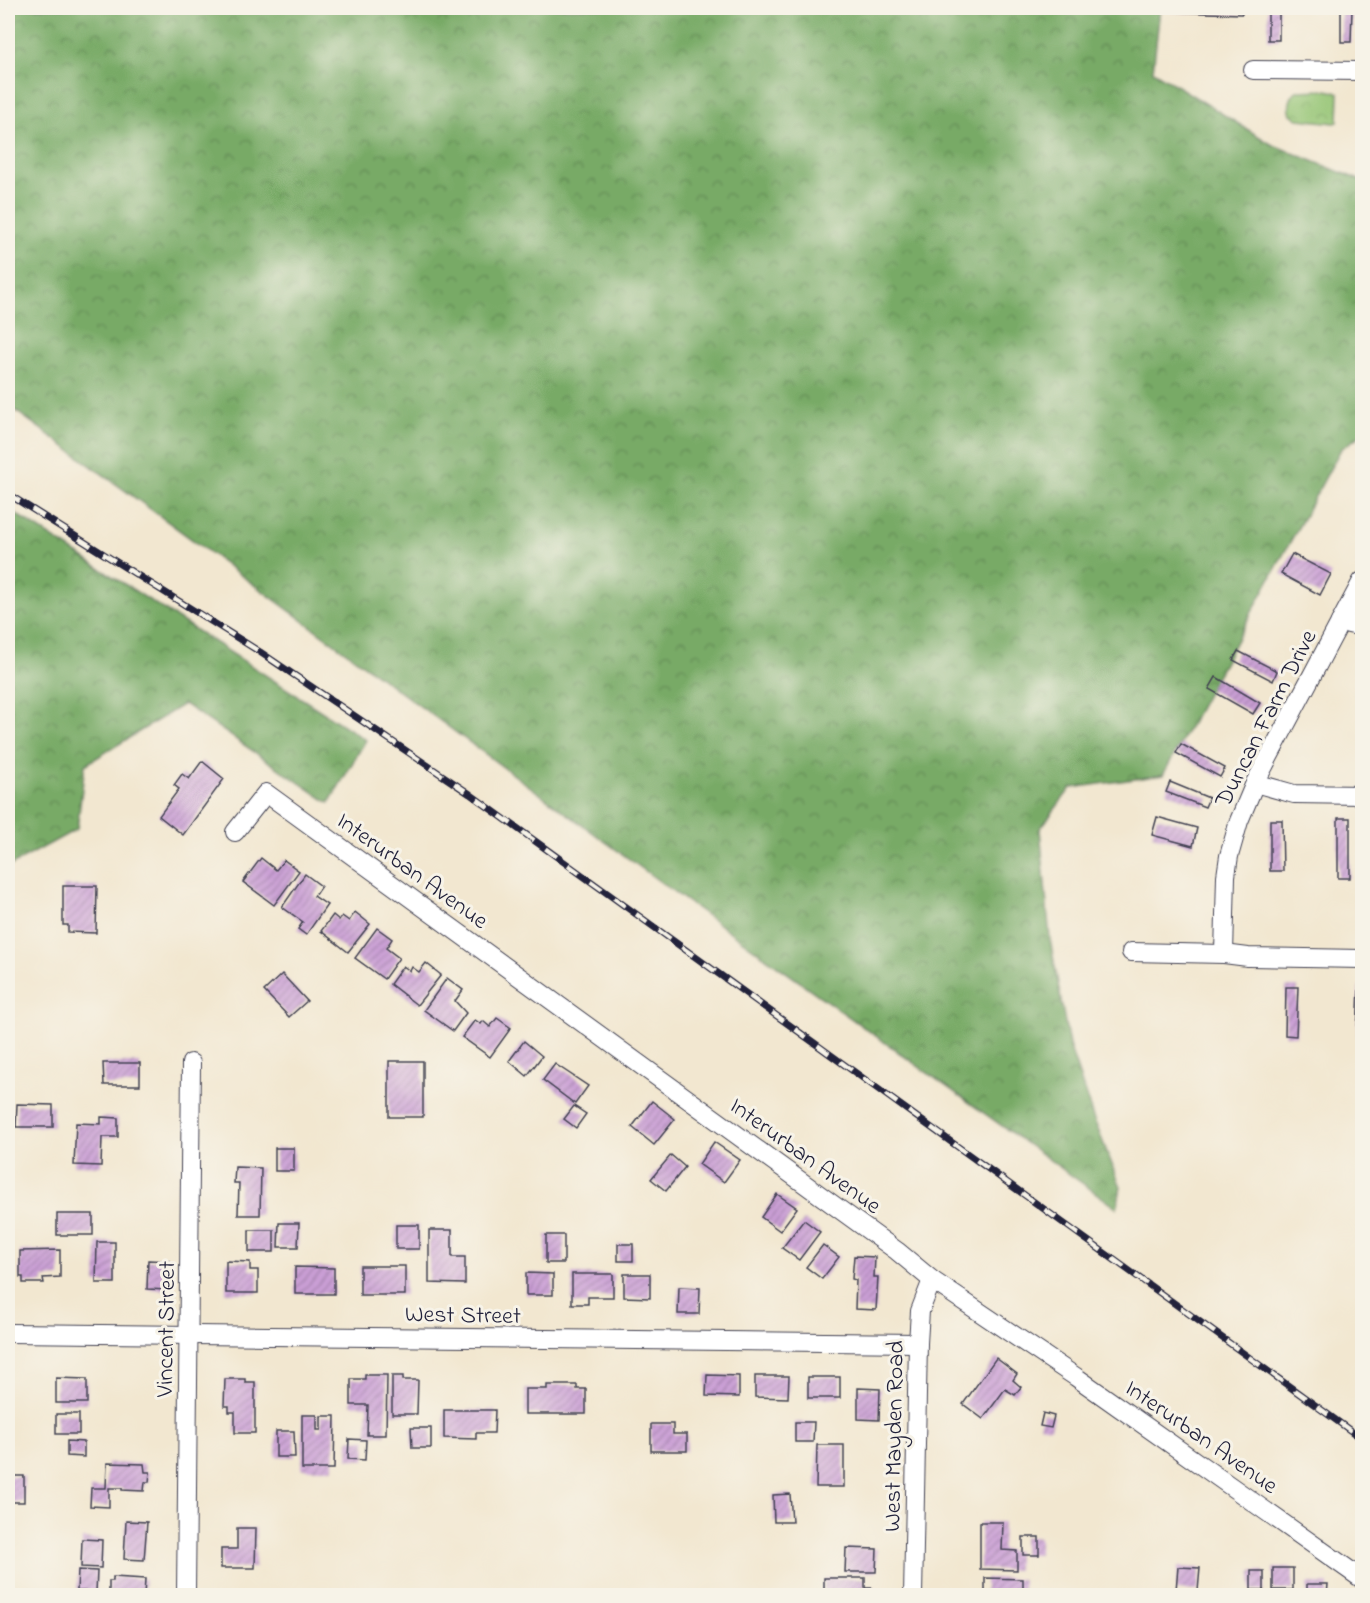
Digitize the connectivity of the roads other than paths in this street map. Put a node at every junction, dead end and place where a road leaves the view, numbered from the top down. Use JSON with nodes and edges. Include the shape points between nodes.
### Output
{"nodes":[{"id":1,"x":1253,"y":70,"type":"dead end"},
{"id":2,"x":1362,"y":71,"type":"edge"},
{"id":3,"x":1362,"y":581,"type":"edge"},
{"id":4,"x":1340,"y":622,"type":"junction"},
{"id":5,"x":1362,"y":627,"type":"edge"},
{"id":6,"x":1255,"y":783,"type":"junction"},
{"id":7,"x":1362,"y":795,"type":"edge"},
{"id":8,"x":235,"y":831,"type":"dead end"},
{"id":9,"x":1131,"y":952,"type":"dead end"},
{"id":10,"x":1224,"y":954,"type":"junction"},
{"id":11,"x":1362,"y":959,"type":"edge"},
{"id":12,"x":191,"y":1063,"type":"dead end"},
{"id":13,"x":932,"y":1280,"type":"junction"},
{"id":14,"x":8,"y":1333,"type":"edge"},
{"id":15,"x":189,"y":1335,"type":"junction"},
{"id":16,"x":918,"y":1343,"type":"junction"},
{"id":17,"x":1362,"y":1579,"type":"edge"},
{"id":18,"x":186,"y":1596,"type":"edge"},
{"id":19,"x":914,"y":1596,"type":"edge"}],
"edges":[{"from":1,"to":2,"type":"street"},
{"from":3,"to":4,"type":"street","name":"Duncan Farm Drive"},
{"from":4,"to":5,"type":"street"},
{"from":4,"to":6,"type":"street","name":"Duncan Farm Drive"},
{"from":6,"to":7,"type":"street","via":[[1294,794]]},
{"from":6,"to":10,"type":"street","name":"Duncan Farm Drive","via":[[1229,856]]},
{"from":8,"to":13,"type":"street","name":"Interurban Avenue","via":[[266,793]]},
{"from":9,"to":10,"type":"street"},
{"from":10,"to":11,"type":"street"},
{"from":12,"to":15,"type":"street","name":"Vincent Street"},
{"from":13,"to":16,"type":"street","name":"West Mayden Road","via":[[920,1311]]},
{"from":13,"to":17,"type":"street","name":"Interurban Avenue"},
{"from":14,"to":15,"type":"street","name":"West Street"},
{"from":15,"to":16,"type":"street","name":"West Street"},
{"from":15,"to":18,"type":"street","name":"Vincent Street"},
{"from":16,"to":19,"type":"street","name":"West Mayden Road"}]}
